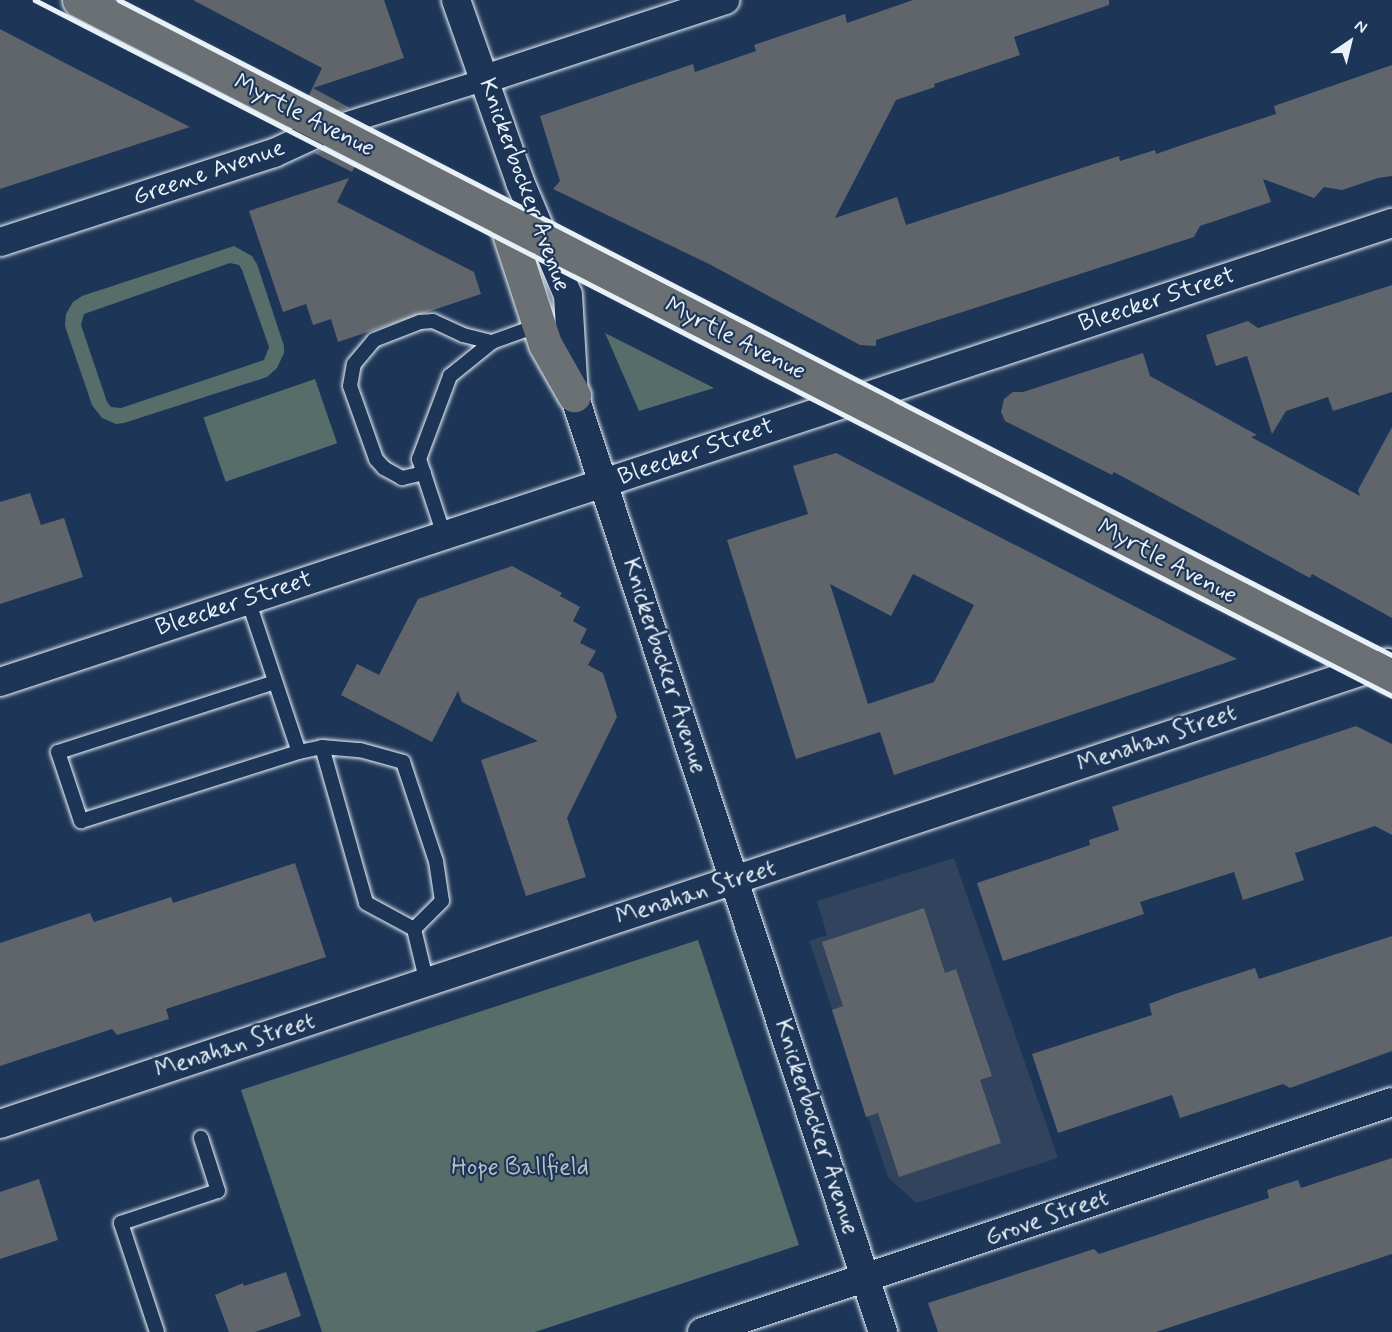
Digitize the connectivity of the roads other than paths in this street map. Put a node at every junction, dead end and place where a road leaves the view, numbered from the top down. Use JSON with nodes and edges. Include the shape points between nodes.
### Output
{"nodes":[{"id":1,"x":79,"y":0,"type":"edge"},
{"id":2,"x":456,"y":0,"type":"edge"},
{"id":3,"x":725,"y":0,"type":"edge"},
{"id":4,"x":485,"y":79,"type":"junction"},
{"id":5,"x":328,"y":129,"type":"junction"},
{"id":6,"x":505,"y":221,"type":"junction"},
{"id":7,"x":1392,"y":223,"type":"edge"},
{"id":8,"x":0,"y":242,"type":"edge"},
{"id":9,"x":547,"y":243,"type":"junction"},
{"id":10,"x":538,"y":326,"type":"junction"},
{"id":11,"x":492,"y":342,"type":"junction"},
{"id":12,"x":574,"y":395,"type":"junction"},
{"id":13,"x":852,"y":399,"type":"junction"},
{"id":14,"x":424,"y":473,"type":"junction"},
{"id":15,"x":604,"y":483,"type":"junction"},
{"id":16,"x":444,"y":535,"type":"junction"},
{"id":17,"x":248,"y":600,"type":"junction"},
{"id":18,"x":1386,"y":669,"type":"edge"},
{"id":19,"x":0,"y":682,"type":"edge"},
{"id":20,"x":275,"y":682,"type":"junction"},
{"id":21,"x":322,"y":747,"type":"junction"},
{"id":22,"x":299,"y":752,"type":"junction"},
{"id":23,"x":736,"y":880,"type":"junction"},
{"id":24,"x":414,"y":929,"type":"junction"},
{"id":25,"x":427,"y":983,"type":"junction"},
{"id":26,"x":1392,"y":1102,"type":"edge"},
{"id":27,"x":0,"y":1124,"type":"edge"},
{"id":28,"x":201,"y":1138,"type":"dead end"},
{"id":29,"x":865,"y":1278,"type":"junction"},
{"id":30,"x":157,"y":1332,"type":"edge"},
{"id":31,"x":702,"y":1332,"type":"edge"},
{"id":32,"x":883,"y":1332,"type":"edge"}],
"edges":[{"from":1,"to":5,"type":"main road","name":"Myrtle Avenue"},
{"from":2,"to":4,"type":"street","name":"Knickerbocker Avenue"},
{"from":3,"to":4,"type":"street","name":"Greene Avenue"},
{"from":4,"to":5,"type":"street","name":"Greene Avenue"},
{"from":4,"to":9,"type":"street","name":"Knickerbocker Avenue","via":[[520,182]]},
{"from":5,"to":6,"type":"main road","name":"Myrtle Avenue"},
{"from":5,"to":8,"type":"street","name":"Greene Avenue","via":[[274,153]]},
{"from":6,"to":9,"type":"main road","name":"Myrtle Avenue"},
{"from":6,"to":10,"type":"main road"},
{"from":7,"to":13,"type":"street","name":"Bleecker Street"},
{"from":9,"to":12,"type":"street","name":"Knickerbocker Avenue","via":[[568,295]]},
{"from":9,"to":13,"type":"main road","name":"Myrtle Avenue"},
{"from":10,"to":11,"type":"lane"},
{"from":10,"to":12,"type":"main road"},
{"from":11,"to":14,"type":"lane","via":[[450,376],[419,459]]},
{"from":11,"to":14,"type":"lane","via":[[463,335],[433,321],[420,322],[374,340],[354,364],[350,386],[376,459],[402,478]]},
{"from":12,"to":15,"type":"street","name":"Knickerbocker Avenue"},
{"from":13,"to":15,"type":"street","name":"Bleecker Street"},
{"from":13,"to":18,"type":"main road","name":"Myrtle Avenue"},
{"from":14,"to":16,"type":"lane"},
{"from":15,"to":16,"type":"street","name":"Bleecker Street"},
{"from":15,"to":23,"type":"street","name":"Knickerbocker Avenue"},
{"from":16,"to":17,"type":"street","name":"Bleecker Street"},
{"from":17,"to":19,"type":"street","name":"Bleecker Street"},
{"from":17,"to":20,"type":"lane"},
{"from":18,"to":23,"type":"street","name":"Menahan Street"},
{"from":20,"to":22,"type":"lane"},
{"from":20,"to":22,"type":"lane","via":[[58,752],[81,821]]},
{"from":21,"to":22,"type":"lane"},
{"from":21,"to":24,"type":"lane","via":[[366,903]]},
{"from":21,"to":24,"type":"lane","via":[[360,750],[403,762],[436,861],[442,901]]},
{"from":23,"to":25,"type":"street","name":"Menahan Street"},
{"from":23,"to":29,"type":"street","name":"Knickerbocker Avenue"},
{"from":24,"to":25,"type":"lane"},
{"from":25,"to":27,"type":"street","name":"Menahan Street"},
{"from":26,"to":29,"type":"street","name":"Grove Street"},
{"from":28,"to":30,"type":"lane","via":[[218,1191],[121,1223]]},
{"from":29,"to":31,"type":"street","name":"Grove Street"},
{"from":29,"to":32,"type":"street","name":"Knickerbocker Avenue"}]}
